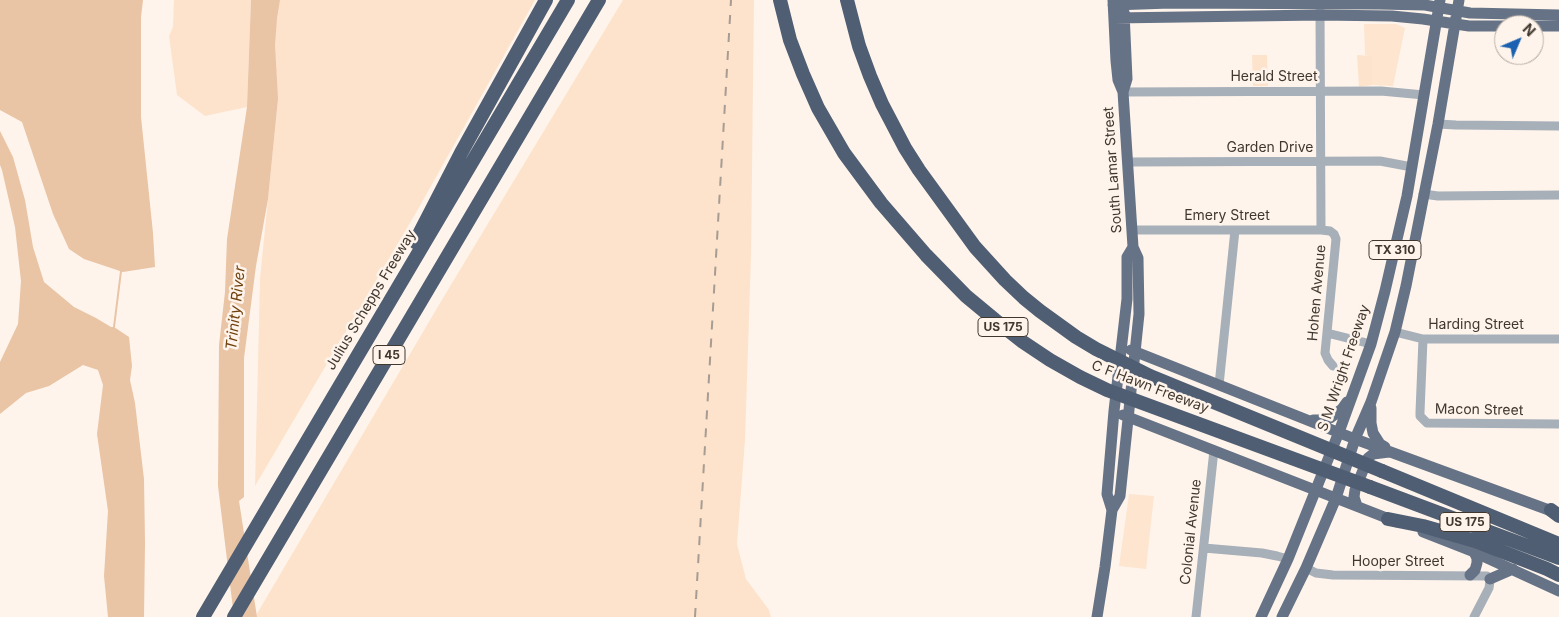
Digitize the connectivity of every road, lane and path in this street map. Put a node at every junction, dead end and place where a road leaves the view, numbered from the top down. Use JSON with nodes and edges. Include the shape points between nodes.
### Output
{"nodes":[{"id":1,"x":546,"y":0,"type":"edge"},
{"id":2,"x":568,"y":0,"type":"edge"},
{"id":3,"x":599,"y":0,"type":"edge"},
{"id":4,"x":780,"y":0,"type":"edge"},
{"id":5,"x":847,"y":0,"type":"edge"},
{"id":6,"x":1118,"y":2,"type":"edge"},
{"id":7,"x":1220,"y":3,"type":"junction"},
{"id":8,"x":1439,"y":4,"type":"edge"},
{"id":9,"x":1458,"y":5,"type":"edge"},
{"id":10,"x":1320,"y":6,"type":"edge"},
{"id":11,"x":1559,"y":14,"type":"edge"},
{"id":12,"x":1220,"y":16,"type":"junction"},
{"id":13,"x":1119,"y":18,"type":"junction"},
{"id":14,"x":1437,"y":21,"type":"junction"},
{"id":15,"x":1456,"y":24,"type":"junction"},
{"id":16,"x":1494,"y":26,"type":"edge"},
{"id":17,"x":1544,"y":26,"type":"edge"},
{"id":18,"x":1559,"y":26,"type":"edge"},
{"id":19,"x":1320,"y":91,"type":"junction"},
{"id":20,"x":1123,"y":92,"type":"junction"},
{"id":21,"x":1424,"y":95,"type":"junction"},
{"id":22,"x":1438,"y":124,"type":"junction"},
{"id":23,"x":1559,"y":126,"type":"edge"},
{"id":24,"x":1128,"y":162,"type":"junction"},
{"id":25,"x":1321,"y":162,"type":"junction"},
{"id":26,"x":1412,"y":167,"type":"junction"},
{"id":27,"x":1423,"y":194,"type":"junction"},
{"id":28,"x":1559,"y":196,"type":"edge"},
{"id":29,"x":1132,"y":230,"type":"junction"},
{"id":30,"x":1234,"y":230,"type":"junction"},
{"id":31,"x":1321,"y":230,"type":"junction"},
{"id":32,"x":1133,"y":247,"type":"junction"},
{"id":33,"x":401,"y":281,"type":"junction"},
{"id":34,"x":1395,"y":332,"type":"junction"},
{"id":35,"x":1327,"y":333,"type":"junction"},
{"id":36,"x":1423,"y":339,"type":"junction"},
{"id":37,"x":1559,"y":339,"type":"edge"},
{"id":38,"x":1371,"y":344,"type":"junction"},
{"id":39,"x":1122,"y":347,"type":"junction"},
{"id":40,"x":1136,"y":352,"type":"junction"},
{"id":41,"x":1333,"y":366,"type":"dead end"},
{"id":42,"x":1219,"y":384,"type":"junction"},
{"id":43,"x":1353,"y":394,"type":"junction"},
{"id":44,"x":1371,"y":402,"type":"junction"},
{"id":45,"x":1114,"y":412,"type":"junction"},
{"id":46,"x":1129,"y":418,"type":"junction"},
{"id":47,"x":1308,"y":420,"type":"junction"},
{"id":48,"x":1559,"y":424,"type":"edge"},
{"id":49,"x":1339,"y":432,"type":"junction"},
{"id":50,"x":1355,"y":439,"type":"junction"},
{"id":51,"x":1214,"y":450,"type":"junction"},
{"id":52,"x":1393,"y":452,"type":"junction"},
{"id":53,"x":1315,"y":490,"type":"junction"},
{"id":54,"x":1336,"y":498,"type":"junction"},
{"id":55,"x":1357,"y":506,"type":"junction"},
{"id":56,"x":1112,"y":510,"type":"junction"},
{"id":57,"x":1557,"y":511,"type":"edge"},
{"id":58,"x":1388,"y":518,"type":"junction"},
{"id":59,"x":1559,"y":544,"type":"edge"},
{"id":60,"x":1204,"y":548,"type":"junction"},
{"id":61,"x":1474,"y":552,"type":"junction"},
{"id":62,"x":1559,"y":558,"type":"edge"},
{"id":63,"x":1288,"y":559,"type":"junction"},
{"id":64,"x":1306,"y":568,"type":"junction"},
{"id":65,"x":1512,"y":569,"type":"junction"},
{"id":66,"x":1470,"y":575,"type":"junction"},
{"id":67,"x":1559,"y":575,"type":"edge"},
{"id":68,"x":1493,"y":579,"type":"junction"},
{"id":69,"x":1559,"y":591,"type":"edge"},
{"id":70,"x":203,"y":617,"type":"edge"},
{"id":71,"x":234,"y":617,"type":"edge"},
{"id":72,"x":1097,"y":617,"type":"edge"},
{"id":73,"x":1196,"y":617,"type":"edge"},
{"id":74,"x":1261,"y":617,"type":"edge"},
{"id":75,"x":1282,"y":617,"type":"edge"},
{"id":76,"x":1474,"y":617,"type":"edge"}],
"edges":[{"from":1,"to":33,"type":"highway","via":[[401,268]]},
{"from":2,"to":33,"type":"highway","name":"Julius Schepps Freeway","number":"I 45"},
{"from":3,"to":71,"type":"highway","number":"I 45"},
{"from":4,"to":62,"type":"highway","name":"C F Hawn Freeway","number":"US 175","bridge":true,"via":[[803,74],[844,153],[926,255],[966,296],[1023,342],[1107,390]]},
{"from":5,"to":59,"type":"highway","name":"C F Hawn Freeway","number":"US 175","bridge":true,"via":[[870,76],[919,170],[995,269],[1056,323],[1150,376]]},
{"from":6,"to":7,"type":"main road"},
{"from":6,"to":13,"type":"main road","name":"South Lamar Street"},
{"from":7,"to":10,"type":"main road"},
{"from":7,"to":12,"type":"main road"},
{"from":8,"to":9,"type":"main road"},
{"from":8,"to":10,"type":"main road"},
{"from":8,"to":14,"type":"main road","name":"S M Wright Freeway","number":"TX 310"},
{"from":9,"to":11,"type":"main road","via":[[1470,13]]},
{"from":9,"to":15,"type":"main road","number":"TX 310"},
{"from":10,"to":12,"type":"main road"},
{"from":10,"to":14,"type":"main road"},
{"from":10,"to":19,"type":"street"},
{"from":12,"to":13,"type":"main road"},
{"from":13,"to":20,"type":"main road","name":"South Lamar Street","via":[[1117,70]]},
{"from":14,"to":15,"type":"main road"},
{"from":14,"to":21,"type":"main road","name":"S M Wright Freeway","number":"TX 310"},
{"from":15,"to":16,"type":"main road"},
{"from":15,"to":22,"type":"main road","number":"TX 310"},
{"from":17,"to":18,"type":"main road"},
{"from":19,"to":20,"type":"street","name":"Herald Street"},
{"from":19,"to":21,"type":"street","name":"Herald Street"},
{"from":19,"to":25,"type":"street"},
{"from":20,"to":24,"type":"main road","name":"South Lamar Street"},
{"from":21,"to":26,"type":"main road","name":"S M Wright Freeway","number":"TX 310"},
{"from":22,"to":23,"type":"street"},
{"from":22,"to":27,"type":"main road","number":"TX 310"},
{"from":24,"to":25,"type":"street","name":"Garden Drive"},
{"from":24,"to":29,"type":"main road","name":"South Lamar Street"},
{"from":25,"to":26,"type":"street","name":"Garden Drive","via":[[1380,161]]},
{"from":25,"to":31,"type":"street"},
{"from":26,"to":38,"type":"main road","name":"S M Wright Freeway","number":"TX 310","via":[[1392,265]]},
{"from":27,"to":28,"type":"street"},
{"from":27,"to":34,"type":"main road","number":"TX 310"},
{"from":29,"to":30,"type":"street","name":"Emery Street"},
{"from":29,"to":32,"type":"main road","name":"South Lamar Street"},
{"from":30,"to":31,"type":"street","name":"Emery Street"},
{"from":30,"to":42,"type":"street"},
{"from":31,"to":35,"type":"street","name":"Hohen Avenue","via":[[1330,231],[1336,239]]},
{"from":32,"to":39,"type":"main road","name":"South Lamar Street","via":[[1127,257]]},
{"from":32,"to":40,"type":"main road","name":"South Lamar Street","via":[[1138,258],[1140,314]]},
{"from":33,"to":70,"type":"highway","name":"Julius Schepps Freeway","number":"I 45"},
{"from":34,"to":36,"type":"street","name":"Harding Street"},
{"from":34,"to":44,"type":"main road","number":"TX 310"},
{"from":35,"to":38,"type":"street"},
{"from":35,"to":41,"type":"street","name":"Hohen Avenue","via":[[1325,353]]},
{"from":36,"to":37,"type":"street","name":"Harding Street"},
{"from":36,"to":48,"type":"street","name":"Macon Street","via":[[1420,412],[1426,423]]},
{"from":38,"to":43,"type":"main road","name":"S M Wright Freeway","number":"TX 310"},
{"from":39,"to":40,"type":"main road","name":"C F Hawn Freeway"},
{"from":39,"to":45,"type":"main road","name":"South Lamar Street"},
{"from":40,"to":42,"type":"main road","name":"C F Hawn Freeway"},
{"from":40,"to":46,"type":"main road","name":"South Lamar Street"},
{"from":42,"to":47,"type":"main road","name":"C F Hawn Freeway"},
{"from":43,"to":47,"type":"main road","via":[[1330,418]]},
{"from":43,"to":49,"type":"main road","name":"S M Wright Freeway","number":"TX 310"},
{"from":44,"to":50,"type":"main road","number":"TX 310"},
{"from":44,"to":52,"type":"main road","via":[[1373,433],[1380,444]]},
{"from":45,"to":46,"type":"main road"},
{"from":45,"to":56,"type":"main road","name":"South Lamar Street","via":[[1107,494]]},
{"from":46,"to":51,"type":"main road"},
{"from":46,"to":56,"type":"main road","name":"South Lamar Street","via":[[1120,496]]},
{"from":47,"to":49,"type":"main road","name":"C F Hawn Freeway"},
{"from":49,"to":50,"type":"main road","name":"C F Hawn Freeway"},
{"from":49,"to":53,"type":"main road","name":"S M Wright Freeway","number":"TX 310"},
{"from":50,"to":52,"type":"main road","name":"C F Hawn Freeway"},
{"from":50,"to":54,"type":"main road","number":"TX 310"},
{"from":51,"to":53,"type":"main road"},
{"from":51,"to":60,"type":"street","name":"Colonial Avenue"},
{"from":52,"to":55,"type":"main road","via":[[1373,454],[1368,458],[1355,490]]},
{"from":52,"to":57,"type":"main road","name":"C F Hawn Freeway"},
{"from":53,"to":54,"type":"main road"},
{"from":53,"to":63,"type":"main road","name":"S M Wright Freeway","number":"TX 310"},
{"from":54,"to":55,"type":"main road"},
{"from":54,"to":64,"type":"main road","number":"TX 310"},
{"from":55,"to":58,"type":"main road"},
{"from":56,"to":72,"type":"main road","name":"South Lamar Street"},
{"from":58,"to":61,"type":"main road"},
{"from":58,"to":67,"type":"highway","via":[[1475,541]]},
{"from":60,"to":63,"type":"street","via":[[1262,553]]},
{"from":60,"to":73,"type":"street","name":"Colonial Avenue"},
{"from":61,"to":65,"type":"main road"},
{"from":61,"to":66,"type":"main road","via":[[1477,563]]},
{"from":63,"to":74,"type":"main road","name":"S M Wright Freeway","number":"TX 310"},
{"from":64,"to":66,"type":"street","name":"Hooper Street","via":[[1333,576]]},
{"from":64,"to":75,"type":"main road","number":"TX 310"},
{"from":65,"to":68,"type":"main road"},
{"from":65,"to":69,"type":"main road"},
{"from":66,"to":68,"type":"street","name":"Hooper Street"},
{"from":68,"to":76,"type":"street"}]}
